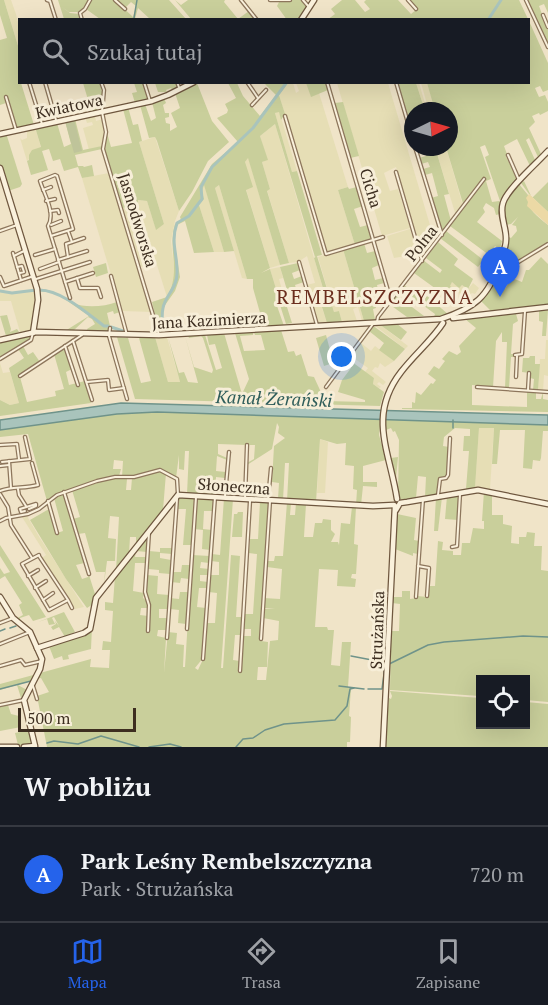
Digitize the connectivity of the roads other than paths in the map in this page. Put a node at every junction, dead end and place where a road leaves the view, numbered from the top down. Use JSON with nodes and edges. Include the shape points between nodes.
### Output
{"nodes":[{"id":1,"x":47,"y":0,"type":"edge"},
{"id":2,"x":90,"y":0,"type":"edge"},
{"id":3,"x":116,"y":0,"type":"edge"},
{"id":4,"x":241,"y":0,"type":"edge"},
{"id":5,"x":270,"y":0,"type":"edge"},
{"id":6,"x":290,"y":0,"type":"edge"},
{"id":7,"x":303,"y":0,"type":"edge"},
{"id":8,"x":314,"y":0,"type":"edge"},
{"id":9,"x":408,"y":0,"type":"edge"},
{"id":10,"x":526,"y":0,"type":"edge"},
{"id":11,"x":309,"y":7,"type":"junction"},
{"id":12,"x":125,"y":9,"type":"dead end"},
{"id":13,"x":416,"y":9,"type":"dead end"},
{"id":14,"x":543,"y":15,"type":"dead end"},
{"id":15,"x":55,"y":18,"type":"edge"},
{"id":16,"x":81,"y":18,"type":"edge"},
{"id":17,"x":255,"y":18,"type":"edge"},
{"id":18,"x":302,"y":18,"type":"edge"},
{"id":19,"x":548,"y":27,"type":"edge"},
{"id":20,"x":548,"y":47,"type":"edge"},
{"id":21,"x":30,"y":84,"type":"edge"},
{"id":22,"x":46,"y":84,"type":"edge"},
{"id":23,"x":101,"y":84,"type":"edge"},
{"id":24,"x":145,"y":84,"type":"edge"},
{"id":25,"x":178,"y":84,"type":"edge"},
{"id":26,"x":190,"y":84,"type":"edge"},
{"id":27,"x":248,"y":84,"type":"edge"},
{"id":28,"x":328,"y":84,"type":"edge"},
{"id":29,"x":397,"y":84,"type":"edge"},
{"id":30,"x":179,"y":90,"type":"junction"},
{"id":31,"x":266,"y":90,"type":"dead end"},
{"id":32,"x":6,"y":97,"type":"dead end"},
{"id":33,"x":258,"y":98,"type":"junction"},
{"id":34,"x":150,"y":101,"type":"junction"},
{"id":35,"x":252,"y":105,"type":"dead end"},
{"id":36,"x":404,"y":109,"type":"edge"},
{"id":37,"x":102,"y":112,"type":"junction"},
{"id":38,"x":285,"y":116,"type":"dead end"},
{"id":39,"x":56,"y":121,"type":"junction"},
{"id":40,"x":42,"y":124,"type":"junction"},
{"id":41,"x":16,"y":130,"type":"junction"},
{"id":42,"x":0,"y":134,"type":"edge"},
{"id":43,"x":548,"y":151,"type":"edge"},
{"id":44,"x":508,"y":155,"type":"dead end"},
{"id":45,"x":418,"y":156,"type":"edge"},
{"id":46,"x":0,"y":168,"type":"edge"},
{"id":47,"x":396,"y":172,"type":"dead end"},
{"id":48,"x":484,"y":179,"type":"dead end"},
{"id":49,"x":520,"y":181,"type":"junction"},
{"id":50,"x":51,"y":187,"type":"dead end"},
{"id":51,"x":43,"y":190,"type":"junction"},
{"id":52,"x":55,"y":199,"type":"dead end"},
{"id":53,"x":46,"y":201,"type":"junction"},
{"id":54,"x":50,"y":211,"type":"junction"},
{"id":55,"x":59,"y":213,"type":"dead end"},
{"id":56,"x":61,"y":221,"type":"dead end"},
{"id":57,"x":51,"y":223,"type":"junction"},
{"id":58,"x":17,"y":225,"type":"junction"},
{"id":59,"x":0,"y":231,"type":"edge"},
{"id":60,"x":68,"y":231,"type":"junction"},
{"id":61,"x":442,"y":235,"type":"junction"},
{"id":62,"x":51,"y":236,"type":"junction"},
{"id":63,"x":383,"y":237,"type":"dead end"},
{"id":64,"x":84,"y":238,"type":"dead end"},
{"id":65,"x":373,"y":240,"type":"junction"},
{"id":66,"x":72,"y":242,"type":"junction"},
{"id":67,"x":548,"y":244,"type":"edge"},
{"id":68,"x":55,"y":249,"type":"junction"},
{"id":69,"x":25,"y":250,"type":"junction"},
{"id":70,"x":87,"y":251,"type":"dead end"},
{"id":71,"x":36,"y":255,"type":"dead end"},
{"id":72,"x":68,"y":257,"type":"junction"},
{"id":73,"x":58,"y":261,"type":"junction"},
{"id":74,"x":422,"y":261,"type":"junction"},
{"id":75,"x":90,"y":262,"type":"dead end"},
{"id":76,"x":299,"y":262,"type":"dead end"},
{"id":77,"x":40,"y":269,"type":"dead end"},
{"id":78,"x":61,"y":271,"type":"junction"},
{"id":79,"x":93,"y":273,"type":"dead end"},
{"id":80,"x":496,"y":273,"type":"junction"},
{"id":81,"x":111,"y":276,"type":"dead end"},
{"id":82,"x":0,"y":277,"type":"edge"},
{"id":83,"x":36,"y":277,"type":"junction"},
{"id":84,"x":76,"y":278,"type":"junction"},
{"id":85,"x":21,"y":280,"type":"junction"},
{"id":86,"x":65,"y":282,"type":"junction"},
{"id":87,"x":101,"y":297,"type":"dead end"},
{"id":88,"x":70,"y":298,"type":"dead end"},
{"id":89,"x":390,"y":302,"type":"junction"},
{"id":90,"x":548,"y":308,"type":"edge"},
{"id":91,"x":525,"y":310,"type":"junction"},
{"id":92,"x":460,"y":314,"type":"junction"},
{"id":93,"x":444,"y":320,"type":"junction"},
{"id":94,"x":375,"y":322,"type":"junction"},
{"id":95,"x":317,"y":326,"type":"junction"},
{"id":96,"x":109,"y":331,"type":"junction"},
{"id":97,"x":33,"y":333,"type":"junction"},
{"id":98,"x":84,"y":333,"type":"junction"},
{"id":99,"x":128,"y":334,"type":"junction"},
{"id":100,"x":159,"y":335,"type":"junction"},
{"id":101,"x":0,"y":340,"type":"edge"},
{"id":102,"x":73,"y":341,"type":"junction"},
{"id":103,"x":65,"y":346,"type":"junction"},
{"id":104,"x":0,"y":359,"type":"edge"},
{"id":105,"x":530,"y":373,"type":"dead end"},
{"id":106,"x":20,"y":376,"type":"dead end"},
{"id":107,"x":516,"y":378,"type":"dead end"},
{"id":108,"x":86,"y":382,"type":"junction"},
{"id":109,"x":78,"y":385,"type":"dead end"},
{"id":110,"x":326,"y":387,"type":"dead end"},
{"id":111,"x":477,"y":387,"type":"dead end"},
{"id":112,"x":124,"y":388,"type":"junction"},
{"id":113,"x":528,"y":390,"type":"junction"},
{"id":114,"x":548,"y":392,"type":"edge"},
{"id":115,"x":127,"y":399,"type":"dead end"},
{"id":116,"x":92,"y":400,"type":"dead end"},
{"id":117,"x":25,"y":437,"type":"dead end"},
{"id":118,"x":450,"y":438,"type":"dead end"},
{"id":119,"x":0,"y":445,"type":"edge"},
{"id":120,"x":248,"y":445,"type":"dead end"},
{"id":121,"x":229,"y":452,"type":"dead end"},
{"id":122,"x":19,"y":460,"type":"junction"},
{"id":123,"x":2,"y":462,"type":"dead end"},
{"id":124,"x":9,"y":463,"type":"junction"},
{"id":125,"x":32,"y":463,"type":"dead end"},
{"id":126,"x":0,"y":466,"type":"edge"},
{"id":127,"x":271,"y":468,"type":"dead end"},
{"id":128,"x":11,"y":488,"type":"junction"},
{"id":129,"x":18,"y":489,"type":"junction"},
{"id":130,"x":0,"y":492,"type":"edge"},
{"id":131,"x":64,"y":492,"type":"junction"},
{"id":132,"x":460,"y":492,"type":"junction"},
{"id":133,"x":196,"y":495,"type":"junction"},
{"id":134,"x":178,"y":496,"type":"junction"},
{"id":135,"x":438,"y":496,"type":"junction"},
{"id":136,"x":215,"y":497,"type":"junction"},
{"id":137,"x":225,"y":497,"type":"junction"},
{"id":138,"x":248,"y":499,"type":"junction"},
{"id":139,"x":423,"y":499,"type":"junction"},
{"id":140,"x":269,"y":500,"type":"junction"},
{"id":141,"x":48,"y":502,"type":"junction"},
{"id":142,"x":396,"y":502,"type":"junction"},
{"id":143,"x":548,"y":504,"type":"edge"},
{"id":144,"x":27,"y":509,"type":"dead end"},
{"id":145,"x":9,"y":518,"type":"junction"},
{"id":146,"x":0,"y":521,"type":"edge"},
{"id":147,"x":148,"y":532,"type":"junction"},
{"id":148,"x":57,"y":533,"type":"dead end"},
{"id":149,"x":452,"y":547,"type":"dead end"},
{"id":150,"x":32,"y":558,"type":"junction"},
{"id":151,"x":418,"y":566,"type":"junction"},
{"id":152,"x":38,"y":570,"type":"dead end"},
{"id":153,"x":89,"y":574,"type":"dead end"},
{"id":154,"x":28,"y":576,"type":"junction"},
{"id":155,"x":46,"y":581,"type":"dead end"},
{"id":156,"x":35,"y":588,"type":"junction"},
{"id":157,"x":53,"y":593,"type":"dead end"},
{"id":158,"x":427,"y":596,"type":"dead end"},
{"id":159,"x":0,"y":597,"type":"edge"},
{"id":160,"x":416,"y":597,"type":"dead end"},
{"id":161,"x":42,"y":600,"type":"junction"},
{"id":162,"x":68,"y":600,"type":"junction"},
{"id":163,"x":2,"y":604,"type":"edge"},
{"id":164,"x":72,"y":608,"type":"dead end"},
{"id":165,"x":13,"y":618,"type":"junction"},
{"id":166,"x":0,"y":623,"type":"edge"},
{"id":167,"x":187,"y":629,"type":"dead end"},
{"id":168,"x":148,"y":631,"type":"dead end"},
{"id":169,"x":30,"y":632,"type":"junction"},
{"id":170,"x":167,"y":638,"type":"dead end"},
{"id":171,"x":261,"y":639,"type":"dead end"},
{"id":172,"x":0,"y":644,"type":"edge"},
{"id":173,"x":37,"y":648,"type":"junction"},
{"id":174,"x":203,"y":659,"type":"dead end"},
{"id":175,"x":42,"y":661,"type":"junction"},
{"id":176,"x":0,"y":666,"type":"edge"},
{"id":177,"x":240,"y":671,"type":"dead end"},
{"id":178,"x":33,"y":683,"type":"junction"},
{"id":179,"x":37,"y":699,"type":"dead end"},
{"id":180,"x":24,"y":700,"type":"junction"},
{"id":181,"x":0,"y":705,"type":"edge"},
{"id":182,"x":35,"y":746,"type":"edge"},
{"id":183,"x":0,"y":747,"type":"edge"},
{"id":184,"x":17,"y":747,"type":"edge"},
{"id":185,"x":24,"y":747,"type":"edge"},
{"id":186,"x":383,"y":747,"type":"edge"}],
"edges":[{"from":1,"to":15,"type":"street"},
{"from":2,"to":16,"type":"street","via":[[80,13]]},
{"from":3,"to":12,"type":"street"},
{"from":4,"to":17,"type":"street"},
{"from":5,"to":6,"type":"street"},
{"from":7,"to":11,"type":"street"},
{"from":8,"to":11,"type":"street"},
{"from":9,"to":13,"type":"street"},
{"from":10,"to":20,"type":"street"},
{"from":11,"to":18,"type":"street"},
{"from":14,"to":19,"type":"street"},
{"from":21,"to":40,"type":"street"},
{"from":22,"to":39,"type":"street"},
{"from":23,"to":37,"type":"street","name":"Jasnodworska"},
{"from":24,"to":34,"type":"street"},
{"from":25,"to":30,"type":"street"},
{"from":26,"to":30,"type":"street","name":"Kwiatowa"},
{"from":27,"to":33,"type":"street"},
{"from":28,"to":65,"type":"street","name":"Cicha"},
{"from":29,"to":36,"type":"street"},
{"from":30,"to":34,"type":"street","name":"Kwiatowa"},
{"from":31,"to":33,"type":"street"},
{"from":32,"to":41,"type":"street"},
{"from":33,"to":35,"type":"street"},
{"from":34,"to":37,"type":"street","name":"Kwiatowa"},
{"from":37,"to":39,"type":"street","name":"Kwiatowa"},
{"from":37,"to":100,"type":"street","name":"Jasnodworska","via":[[106,132],[103,150]]},
{"from":38,"to":65,"type":"street","via":[[326,254]]},
{"from":39,"to":40,"type":"street","name":"Kwiatowa"},
{"from":40,"to":41,"type":"street","name":"Kwiatowa"},
{"from":41,"to":42,"type":"street","name":"Kwiatowa"},
{"from":43,"to":49,"type":"street"},
{"from":44,"to":49,"type":"street"},
{"from":45,"to":61,"type":"street"},
{"from":46,"to":58,"type":"street"},
{"from":47,"to":74,"type":"street"},
{"from":48,"to":61,"type":"street","name":"Polna"},
{"from":49,"to":80,"type":"street","via":[[503,202],[506,240]]},
{"from":50,"to":51,"type":"street"},
{"from":51,"to":53,"type":"street"},
{"from":51,"to":60,"type":"street","via":[[40,179],[57,176],[73,229]]},
{"from":52,"to":53,"type":"street"},
{"from":53,"to":54,"type":"street"},
{"from":54,"to":55,"type":"street"},
{"from":54,"to":57,"type":"street"},
{"from":56,"to":57,"type":"street"},
{"from":57,"to":62,"type":"street"},
{"from":58,"to":59,"type":"street"},
{"from":58,"to":69,"type":"street"},
{"from":60,"to":62,"type":"street"},
{"from":60,"to":66,"type":"street"},
{"from":61,"to":74,"type":"street","name":"Polna"},
{"from":62,"to":68,"type":"street"},
{"from":63,"to":65,"type":"street"},
{"from":64,"to":66,"type":"street"},
{"from":65,"to":89,"type":"street","name":"Cicha"},
{"from":66,"to":72,"type":"street","via":[[65,246]]},
{"from":67,"to":80,"type":"street"},
{"from":68,"to":71,"type":"street"},
{"from":68,"to":73,"type":"street"},
{"from":69,"to":83,"type":"street"},
{"from":69,"to":85,"type":"street","via":[[13,254]]},
{"from":70,"to":72,"type":"street"},
{"from":72,"to":73,"type":"street"},
{"from":73,"to":77,"type":"street"},
{"from":73,"to":78,"type":"street"},
{"from":74,"to":89,"type":"street","name":"Polna"},
{"from":75,"to":78,"type":"street"},
{"from":76,"to":95,"type":"street"},
{"from":78,"to":83,"type":"street"},
{"from":78,"to":86,"type":"street"},
{"from":79,"to":84,"type":"street"},
{"from":80,"to":92,"type":"street","via":[[486,293]]},
{"from":81,"to":99,"type":"street"},
{"from":82,"to":85,"type":"street","via":[[4,286]]},
{"from":83,"to":85,"type":"street"},
{"from":83,"to":97,"type":"street"},
{"from":84,"to":86,"type":"street"},
{"from":84,"to":87,"type":"street","via":[[80,288],[98,288]]},
{"from":86,"to":88,"type":"street"},
{"from":89,"to":94,"type":"street","name":"Polna"},
{"from":90,"to":91,"type":"street"},
{"from":91,"to":92,"type":"street"},
{"from":91,"to":107,"type":"street","via":[[522,354],[516,355]]},
{"from":92,"to":93,"type":"street","name":"Jana Kazimierza"},
{"from":93,"to":94,"type":"street","name":"Jana Kazimierza"},
{"from":93,"to":142,"type":"street","name":"Strużańska","via":[[397,378],[384,406],[383,441]]},
{"from":94,"to":95,"type":"street","name":"Jana Kazimierza"},
{"from":94,"to":110,"type":"street","name":"Polna"},
{"from":95,"to":100,"type":"street","name":"Jana Kazimierza"},
{"from":96,"to":98,"type":"street","name":"Jana Kazimierza"},
{"from":96,"to":99,"type":"street","name":"Jana Kazimierza"},
{"from":96,"to":112,"type":"street"},
{"from":97,"to":98,"type":"street","name":"Jana Kazimierza"},
{"from":97,"to":101,"type":"street","name":"Jana Kazimierza"},
{"from":97,"to":104,"type":"street","via":[[32,339]]},
{"from":98,"to":102,"type":"street"},
{"from":99,"to":100,"type":"street","name":"Jana Kazimierza"},
{"from":102,"to":103,"type":"street"},
{"from":102,"to":108,"type":"street"},
{"from":103,"to":106,"type":"street"},
{"from":103,"to":109,"type":"street"},
{"from":105,"to":113,"type":"street"},
{"from":108,"to":112,"type":"street","via":[[108,380],[109,390]]},
{"from":108,"to":116,"type":"street"},
{"from":111,"to":113,"type":"street"},
{"from":112,"to":115,"type":"street"},
{"from":113,"to":114,"type":"street"},
{"from":117,"to":122,"type":"street","via":[[31,458]]},
{"from":118,"to":135,"type":"street","via":[[448,475],[440,479]]},
{"from":119,"to":122,"type":"street","via":[[17,444]]},
{"from":120,"to":138,"type":"street"},
{"from":121,"to":137,"type":"street"},
{"from":122,"to":124,"type":"street"},
{"from":123,"to":124,"type":"street"},
{"from":124,"to":126,"type":"street"},
{"from":124,"to":128,"type":"street"},
{"from":125,"to":129,"type":"street","via":[[38,484]]},
{"from":127,"to":140,"type":"street"},
{"from":128,"to":129,"type":"street"},
{"from":128,"to":130,"type":"street"},
{"from":129,"to":144,"type":"street"},
{"from":130,"to":145,"type":"street"},
{"from":131,"to":134,"type":"street","via":[[114,477],[162,471],[177,479]]},
{"from":131,"to":141,"type":"street"},
{"from":131,"to":153,"type":"street"},
{"from":132,"to":135,"type":"street","name":"Słoneczna"},
{"from":132,"to":143,"type":"street","name":"Słoneczna","via":[[482,490]]},
{"from":132,"to":149,"type":"street","via":[[457,546]]},
{"from":133,"to":134,"type":"street","name":"Słoneczna"},
{"from":133,"to":136,"type":"street","name":"Słoneczna"},
{"from":133,"to":167,"type":"street"},
{"from":134,"to":147,"type":"street","name":"Słoneczna"},
{"from":134,"to":170,"type":"street"},
{"from":135,"to":139,"type":"street","name":"Słoneczna"},
{"from":136,"to":137,"type":"street","name":"Słoneczna"},
{"from":136,"to":174,"type":"street"},
{"from":137,"to":138,"type":"street","name":"Słoneczna"},
{"from":138,"to":140,"type":"street","name":"Słoneczna"},
{"from":138,"to":177,"type":"street"},
{"from":139,"to":142,"type":"street","name":"Słoneczna"},
{"from":139,"to":151,"type":"street"},
{"from":140,"to":142,"type":"street","name":"Słoneczna","via":[[386,506]]},
{"from":140,"to":171,"type":"street"},
{"from":141,"to":145,"type":"street","via":[[28,514]]},
{"from":141,"to":148,"type":"street"},
{"from":142,"to":186,"type":"street","name":"Strużańska"},
{"from":145,"to":146,"type":"street"},
{"from":145,"to":150,"type":"street"},
{"from":147,"to":168,"type":"street"},
{"from":147,"to":173,"type":"street","name":"Słoneczna","via":[[95,600],[88,630]]},
{"from":150,"to":154,"type":"street","via":[[21,565]]},
{"from":150,"to":162,"type":"street","via":[[39,555]]},
{"from":151,"to":158,"type":"street","via":[[429,568]]},
{"from":151,"to":160,"type":"street"},
{"from":152,"to":154,"type":"street"},
{"from":154,"to":156,"type":"street"},
{"from":155,"to":156,"type":"street"},
{"from":156,"to":161,"type":"street"},
{"from":157,"to":161,"type":"street"},
{"from":159,"to":163,"type":"street"},
{"from":161,"to":162,"type":"street","via":[[50,611]]},
{"from":162,"to":164,"type":"street"},
{"from":163,"to":165,"type":"street"},
{"from":165,"to":166,"type":"street"},
{"from":165,"to":169,"type":"street"},
{"from":169,"to":172,"type":"street"},
{"from":169,"to":173,"type":"street"},
{"from":173,"to":175,"type":"street"},
{"from":175,"to":176,"type":"street","via":[[25,665],[21,660]]},
{"from":175,"to":178,"type":"street"},
{"from":178,"to":179,"type":"street"},
{"from":178,"to":180,"type":"street"},
{"from":180,"to":181,"type":"street"},
{"from":180,"to":182,"type":"street"},
{"from":182,"to":185,"type":"street"},
{"from":183,"to":184,"type":"street"}]}
